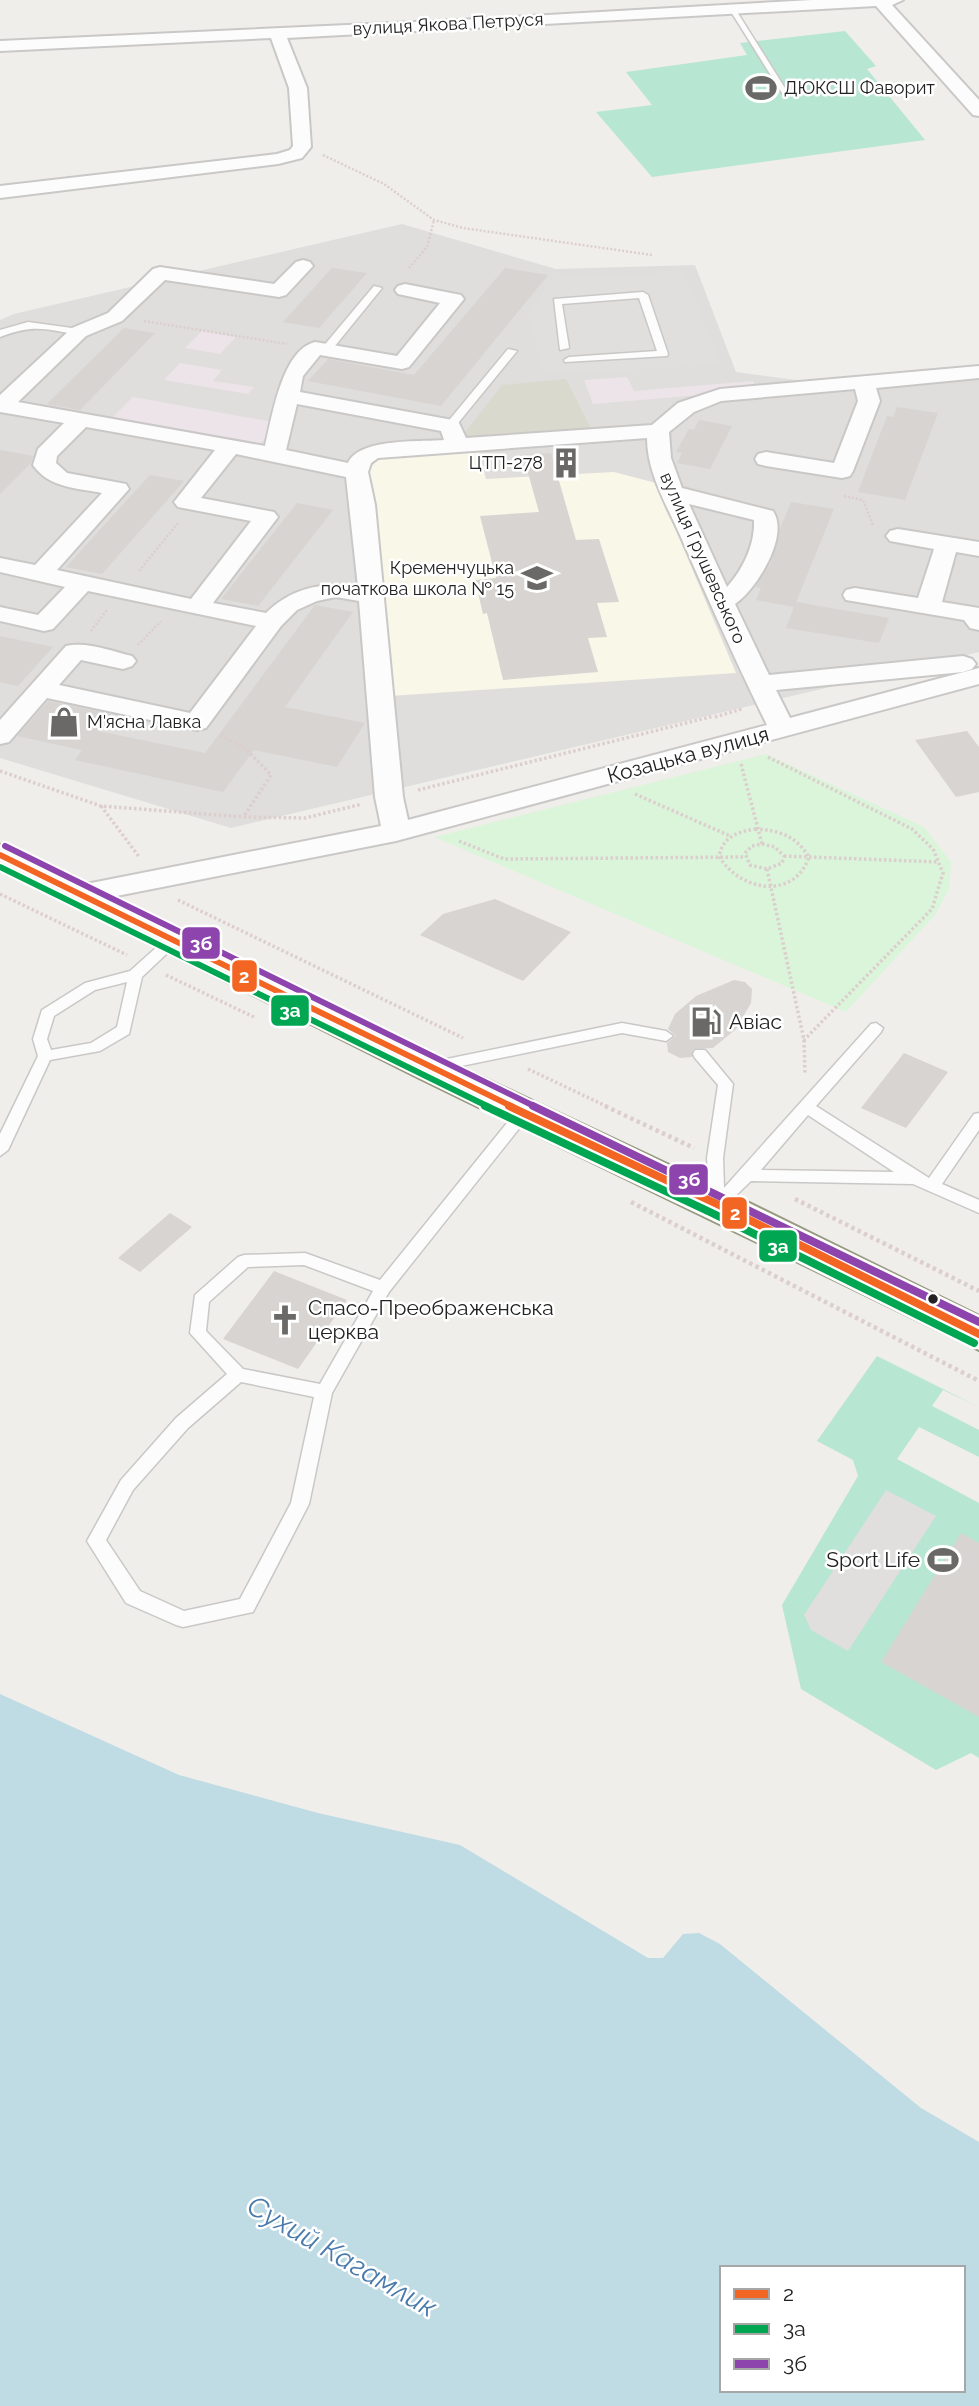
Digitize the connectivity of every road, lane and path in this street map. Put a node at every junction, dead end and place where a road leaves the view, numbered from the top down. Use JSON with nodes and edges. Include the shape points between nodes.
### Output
{"nodes":[{"id":1,"x":895,"y":0,"type":"edge"},
{"id":2,"x":880,"y":1,"type":"edge"},
{"id":3,"x":708,"y":5,"type":"edge"},
{"id":4,"x":732,"y":9,"type":"junction"},
{"id":5,"x":277,"y":32,"type":"junction"},
{"id":6,"x":0,"y":46,"type":"edge"},
{"id":7,"x":785,"y":91,"type":"dead end"},
{"id":8,"x":979,"y":111,"type":"edge"},
{"id":9,"x":302,"y":147,"type":"junction"},
{"id":10,"x":0,"y":192,"type":"edge"},
{"id":11,"x":434,"y":220,"type":"junction"},
{"id":12,"x":652,"y":255,"type":"dead end"},
{"id":13,"x":303,"y":267,"type":"dead end"},
{"id":14,"x":377,"y":288,"type":"joint"},
{"id":15,"x":405,"y":290,"type":"dead end"},
{"id":16,"x":115,"y":317,"type":"junction"},
{"id":17,"x":2,"y":332,"type":"edge"},
{"id":18,"x":79,"y":332,"type":"junction"},
{"id":19,"x":564,"y":348,"type":"dead end"},
{"id":20,"x":320,"y":349,"type":"junction"},
{"id":21,"x":512,"y":351,"type":"dead end"},
{"id":22,"x":569,"y":360,"type":"dead end"},
{"id":23,"x":979,"y":372,"type":"edge"},
{"id":24,"x":863,"y":382,"type":"junction"},
{"id":25,"x":288,"y":396,"type":"junction"},
{"id":26,"x":1,"y":405,"type":"edge"},
{"id":27,"x":81,"y":419,"type":"junction"},
{"id":28,"x":658,"y":430,"type":"junction"},
{"id":29,"x":454,"y":435,"type":"junction"},
{"id":30,"x":230,"y":446,"type":"junction"},
{"id":31,"x":274,"y":454,"type":"junction"},
{"id":32,"x":766,"y":460,"type":"dead end"},
{"id":33,"x":842,"y":471,"type":"junction"},
{"id":34,"x":357,"y":472,"type":"junction"},
{"id":35,"x":674,"y":493,"type":"junction"},
{"id":36,"x":832,"y":494,"type":"joint"},
{"id":37,"x":194,"y":504,"type":"junction"},
{"id":38,"x":898,"y":536,"type":"joint"},
{"id":39,"x":947,"y":544,"type":"junction"},
{"id":40,"x":979,"y":549,"type":"edge"},
{"id":41,"x":0,"y":565,"type":"edge"},
{"id":42,"x":40,"y":573,"type":"junction"},
{"id":43,"x":83,"y":582,"type":"junction"},
{"id":44,"x":122,"y":592,"type":"junction"},
{"id":45,"x":855,"y":595,"type":"dead end"},
{"id":46,"x":370,"y":596,"type":"junction"},
{"id":47,"x":721,"y":602,"type":"junction"},
{"id":48,"x":187,"y":606,"type":"junction"},
{"id":49,"x":928,"y":606,"type":"junction"},
{"id":50,"x":0,"y":614,"type":"edge"},
{"id":51,"x":272,"y":621,"type":"junction"},
{"id":52,"x":979,"y":623,"type":"edge"},
{"id":53,"x":75,"y":651,"type":"junction"},
{"id":54,"x":122,"y":661,"type":"junction"},
{"id":55,"x":979,"y":663,"type":"edge"},
{"id":56,"x":979,"y":676,"type":"edge"},
{"id":57,"x":760,"y":684,"type":"junction"},
{"id":58,"x":41,"y":689,"type":"junction"},
{"id":59,"x":87,"y":699,"type":"junction"},
{"id":60,"x":714,"y":716,"type":"dead end"},
{"id":61,"x":197,"y":722,"type":"junction"},
{"id":62,"x":2,"y":730,"type":"edge"},
{"id":63,"x":783,"y":730,"type":"junction"},
{"id":64,"x":738,"y":749,"type":"junction"},
{"id":65,"x":0,"y":771,"type":"edge"},
{"id":66,"x":631,"y":793,"type":"dead end"},
{"id":67,"x":389,"y":797,"type":"junction"},
{"id":68,"x":244,"y":817,"type":"junction"},
{"id":69,"x":444,"y":819,"type":"junction"},
{"id":70,"x":758,"y":829,"type":"junction"},
{"id":71,"x":396,"y":832,"type":"junction"},
{"id":72,"x":730,"y":836,"type":"junction"},
{"id":73,"x":762,"y":844,"type":"junction"},
{"id":74,"x":0,"y":855,"type":"edge"},
{"id":75,"x":719,"y":856,"type":"junction"},
{"id":76,"x":784,"y":856,"type":"junction"},
{"id":77,"x":744,"y":857,"type":"junction"},
{"id":78,"x":809,"y":857,"type":"junction"},
{"id":79,"x":939,"y":862,"type":"junction"},
{"id":80,"x":767,"y":869,"type":"junction"},
{"id":81,"x":770,"y":885,"type":"junction"},
{"id":82,"x":81,"y":894,"type":"junction"},
{"id":83,"x":173,"y":940,"type":"junction"},
{"id":84,"x":135,"y":975,"type":"junction"},
{"id":85,"x":876,"y":1028,"type":"dead end"},
{"id":86,"x":666,"y":1036,"type":"dead end"},
{"id":87,"x":804,"y":1040,"type":"junction"},
{"id":88,"x":700,"y":1054,"type":"dead end"},
{"id":89,"x":45,"y":1056,"type":"junction"},
{"id":90,"x":430,"y":1068,"type":"junction"},
{"id":91,"x":805,"y":1106,"type":"junction"},
{"id":92,"x":524,"y":1112,"type":"junction"},
{"id":93,"x":979,"y":1118,"type":"edge"},
{"id":94,"x":0,"y":1150,"type":"edge"},
{"id":95,"x":747,"y":1175,"type":"junction"},
{"id":96,"x":915,"y":1178,"type":"junction"},
{"id":97,"x":932,"y":1186,"type":"junction"},
{"id":98,"x":717,"y":1204,"type":"junction"},
{"id":99,"x":979,"y":1207,"type":"edge"},
{"id":100,"x":383,"y":1288,"type":"junction"},
{"id":101,"x":979,"y":1334,"type":"edge"},
{"id":102,"x":238,"y":1375,"type":"junction"},
{"id":103,"x":324,"y":1392,"type":"junction"}],
"edges":[{"from":1,"to":2,"type":"street","name":"вулиця Якова Петруся"},
{"from":2,"to":4,"type":"street","name":"вулиця Якова Петруся"},
{"from":2,"to":8,"type":"street"},
{"from":3,"to":4,"type":"street","name":"вулиця Якова Петруся"},
{"from":3,"to":5,"type":"street","name":"вулиця Якова Петруся","via":[[479,24]]},
{"from":4,"to":7,"type":"lane"},
{"from":5,"to":6,"type":"street","name":"вулиця Якова Петруся"},
{"from":5,"to":9,"type":"street","via":[[298,88]]},
{"from":9,"to":10,"type":"street","via":[[296,154],[278,159]]},
{"from":9,"to":11,"type":"path","via":[[384,184]]},
{"from":11,"to":12,"type":"path"},
{"from":11,"to":14,"type":"path","via":[[427,247],[399,279]]},
{"from":13,"to":16,"type":"street","via":[[279,290],[160,273]]},
{"from":14,"to":20,"type":"lane"},
{"from":15,"to":20,"type":"street","via":[[454,299],[402,363]]},
{"from":16,"to":18,"type":"street"},
{"from":16,"to":20,"type":"path"},
{"from":17,"to":18,"type":"lane","via":[[26,325]]},
{"from":18,"to":26,"type":"street"},
{"from":19,"to":22,"type":"lane","via":[[557,300],[643,295],[663,354]]},
{"from":20,"to":25,"type":"street","via":[[293,375]]},
{"from":21,"to":29,"type":"lane"},
{"from":23,"to":24,"type":"street"},
{"from":24,"to":28,"type":"street","via":[[720,395],[693,402]]},
{"from":24,"to":33,"type":"street","via":[[869,401]]},
{"from":25,"to":29,"type":"street"},
{"from":25,"to":31,"type":"street"},
{"from":26,"to":27,"type":"street"},
{"from":27,"to":30,"type":"street"},
{"from":27,"to":42,"type":"street","via":[[46,454],[44,466],[60,478],[118,489]]},
{"from":28,"to":29,"type":"street"},
{"from":28,"to":35,"type":"street","name":"вулиця Грушевського","via":[[656,450]]},
{"from":29,"to":34,"type":"street","via":[[372,452],[360,460]]},
{"from":30,"to":31,"type":"street"},
{"from":30,"to":37,"type":"street","via":[[186,502]]},
{"from":31,"to":34,"type":"street"},
{"from":32,"to":33,"type":"street"},
{"from":33,"to":36,"type":"street"},
{"from":34,"to":46,"type":"street"},
{"from":35,"to":47,"type":"street","name":"вулиця Грушевського"},
{"from":35,"to":47,"type":"street","via":[[765,516],[768,529],[755,562],[739,589]]},
{"from":36,"to":38,"type":"path","via":[[863,500],[873,525]]},
{"from":37,"to":44,"type":"path"},
{"from":37,"to":48,"type":"street","via":[[267,517]]},
{"from":38,"to":39,"type":"street"},
{"from":39,"to":40,"type":"street"},
{"from":39,"to":49,"type":"street"},
{"from":41,"to":42,"type":"street"},
{"from":42,"to":43,"type":"street"},
{"from":43,"to":44,"type":"street"},
{"from":43,"to":50,"type":"street","via":[[44,624]]},
{"from":44,"to":48,"type":"street"},
{"from":44,"to":53,"type":"path"},
{"from":45,"to":49,"type":"street"},
{"from":46,"to":51,"type":"street","via":[[336,590],[310,595],[288,605]]},
{"from":46,"to":67,"type":"street"},
{"from":47,"to":57,"type":"street","name":"вулиця Грушевського"},
{"from":48,"to":51,"type":"street"},
{"from":48,"to":54,"type":"path"},
{"from":49,"to":52,"type":"street","via":[[972,614]]},
{"from":51,"to":61,"type":"street"},
{"from":53,"to":54,"type":"street"},
{"from":53,"to":58,"type":"street"},
{"from":54,"to":59,"type":"street"},
{"from":55,"to":57,"type":"street"},
{"from":56,"to":63,"type":"street","name":"Козацька вулиця"},
{"from":57,"to":63,"type":"street","name":"вулиця Грушевського"},
{"from":58,"to":59,"type":"street"},
{"from":58,"to":62,"type":"street"},
{"from":59,"to":61,"type":"street"},
{"from":60,"to":67,"type":"path"},
{"from":61,"to":68,"type":"path","via":[[248,751],[271,775]]},
{"from":63,"to":64,"type":"street","name":"Козацька вулиця"},
{"from":64,"to":69,"type":"street","name":"Козацька вулиця"},
{"from":64,"to":70,"type":"path"},
{"from":64,"to":79,"type":"path","via":[[758,752],[912,829],[933,849]]},
{"from":65,"to":68,"type":"path","via":[[102,806]]},
{"from":66,"to":72,"type":"path"},
{"from":67,"to":68,"type":"path","via":[[305,818]]},
{"from":67,"to":71,"type":"street"},
{"from":69,"to":71,"type":"street","name":"Козацька вулиця"},
{"from":69,"to":75,"type":"path","via":[[451,836],[504,859]]},
{"from":70,"to":72,"type":"path"},
{"from":70,"to":73,"type":"path"},
{"from":70,"to":78,"type":"path","via":[[787,834],[804,846]]},
{"from":71,"to":82,"type":"street","name":"Козацька вулиця"},
{"from":72,"to":75,"type":"path","via":[[721,845]]},
{"from":73,"to":76,"type":"path","via":[[778,848]]},
{"from":73,"to":77,"type":"path","via":[[747,849]]},
{"from":74,"to":82,"type":"street"},
{"from":75,"to":77,"type":"path"},
{"from":75,"to":81,"type":"path","via":[[735,877]]},
{"from":76,"to":78,"type":"path"},
{"from":76,"to":80,"type":"path","via":[[779,867]]},
{"from":77,"to":80,"type":"path"},
{"from":78,"to":79,"type":"path"},
{"from":78,"to":81,"type":"path","via":[[800,875]]},
{"from":79,"to":87,"type":"path","via":[[943,873],[932,909]]},
{"from":80,"to":81,"type":"path"},
{"from":81,"to":87,"type":"path"},
{"from":82,"to":83,"type":"street"},
{"from":83,"to":84,"type":"lane"},
{"from":83,"to":90,"type":"street"},
{"from":84,"to":89,"type":"lane","via":[[124,1030],[95,1047]]},
{"from":84,"to":89,"type":"lane","via":[[90,986],[47,1013],[40,1039]]},
{"from":85,"to":91,"type":"lane"},
{"from":86,"to":90,"type":"lane","via":[[622,1028]]},
{"from":87,"to":91,"type":"path"},
{"from":88,"to":98,"type":"lane","via":[[726,1084],[715,1158]]},
{"from":89,"to":94,"type":"lane"},
{"from":90,"to":92,"type":"street"},
{"from":91,"to":95,"type":"lane"},
{"from":91,"to":96,"type":"lane"},
{"from":92,"to":98,"type":"street"},
{"from":92,"to":100,"type":"lane"},
{"from":93,"to":97,"type":"lane"},
{"from":95,"to":96,"type":"lane"},
{"from":95,"to":98,"type":"lane"},
{"from":96,"to":97,"type":"lane"},
{"from":97,"to":99,"type":"lane"},
{"from":98,"to":101,"type":"street"},
{"from":100,"to":102,"type":"lane","via":[[305,1258],[244,1261],[201,1299],[198,1334]]},
{"from":100,"to":103,"type":"lane"},
{"from":102,"to":103,"type":"lane"},
{"from":102,"to":103,"type":"lane","via":[[181,1423],[127,1485],[96,1541],[133,1597],[183,1619],[246,1606],[300,1504]]}]}
